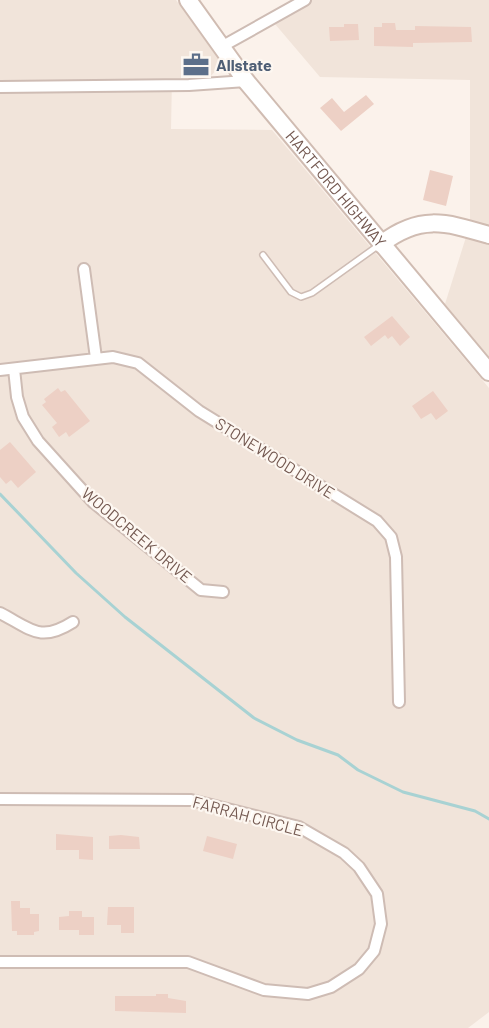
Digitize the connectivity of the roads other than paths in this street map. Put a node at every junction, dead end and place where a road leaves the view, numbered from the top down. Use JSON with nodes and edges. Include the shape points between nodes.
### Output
{"nodes":[{"id":1,"x":188,"y":0,"type":"edge"},
{"id":2,"x":298,"y":1,"type":"edge"},
{"id":3,"x":221,"y":47,"type":"junction"},
{"id":4,"x":246,"y":81,"type":"junction"},
{"id":5,"x":0,"y":87,"type":"edge"},
{"id":6,"x":489,"y":235,"type":"edge"},
{"id":7,"x":381,"y":244,"type":"junction"},
{"id":8,"x":263,"y":255,"type":"dead end"},
{"id":9,"x":84,"y":269,"type":"dead end"},
{"id":10,"x":96,"y":358,"type":"junction"},
{"id":11,"x":14,"y":369,"type":"junction"},
{"id":12,"x":0,"y":370,"type":"edge"},
{"id":13,"x":489,"y":372,"type":"edge"},
{"id":14,"x":223,"y":592,"type":"dead end"},
{"id":15,"x":0,"y":613,"type":"edge"},
{"id":16,"x":73,"y":622,"type":"dead end"},
{"id":17,"x":399,"y":702,"type":"dead end"},
{"id":18,"x":0,"y":799,"type":"edge"},
{"id":19,"x":0,"y":962,"type":"edge"}],
"edges":[{"from":1,"to":3,"type":"main road","name":"HARTFORD HIGHWAY"},
{"from":2,"to":3,"type":"street"},
{"from":3,"to":4,"type":"main road","name":"HARTFORD HIGHWAY"},
{"from":4,"to":5,"type":"street"},
{"from":4,"to":7,"type":"main road","name":"HARTFORD HIGHWAY"},
{"from":6,"to":7,"type":"main road","via":[[428,222],[404,229]]},
{"from":7,"to":8,"type":"lane","via":[[301,297],[291,292]]},
{"from":7,"to":13,"type":"main road","name":"HARTFORD HIGHWAY"},
{"from":9,"to":10,"type":"street"},
{"from":10,"to":11,"type":"street","name":"STONEWOOD DRIVE"},
{"from":10,"to":17,"type":"street","name":"STONEWOOD DRIVE","via":[[121,357],[145,367],[199,411],[377,521],[387,531],[396,556]]},
{"from":11,"to":12,"type":"street","name":"STONEWOOD DRIVE"},
{"from":11,"to":14,"type":"street","name":"WOODCREEK DRIVE","via":[[17,397],[30,431],[93,502],[201,590]]},
{"from":15,"to":16,"type":"street","via":[[41,634],[56,633]]},
{"from":18,"to":19,"type":"street","name":"FARRAH CIRCLE","via":[[191,800],[298,827],[344,853],[359,867],[377,894],[381,924],[374,951],[359,969],[331,987],[308,994],[264,990],[188,962]]}]}
